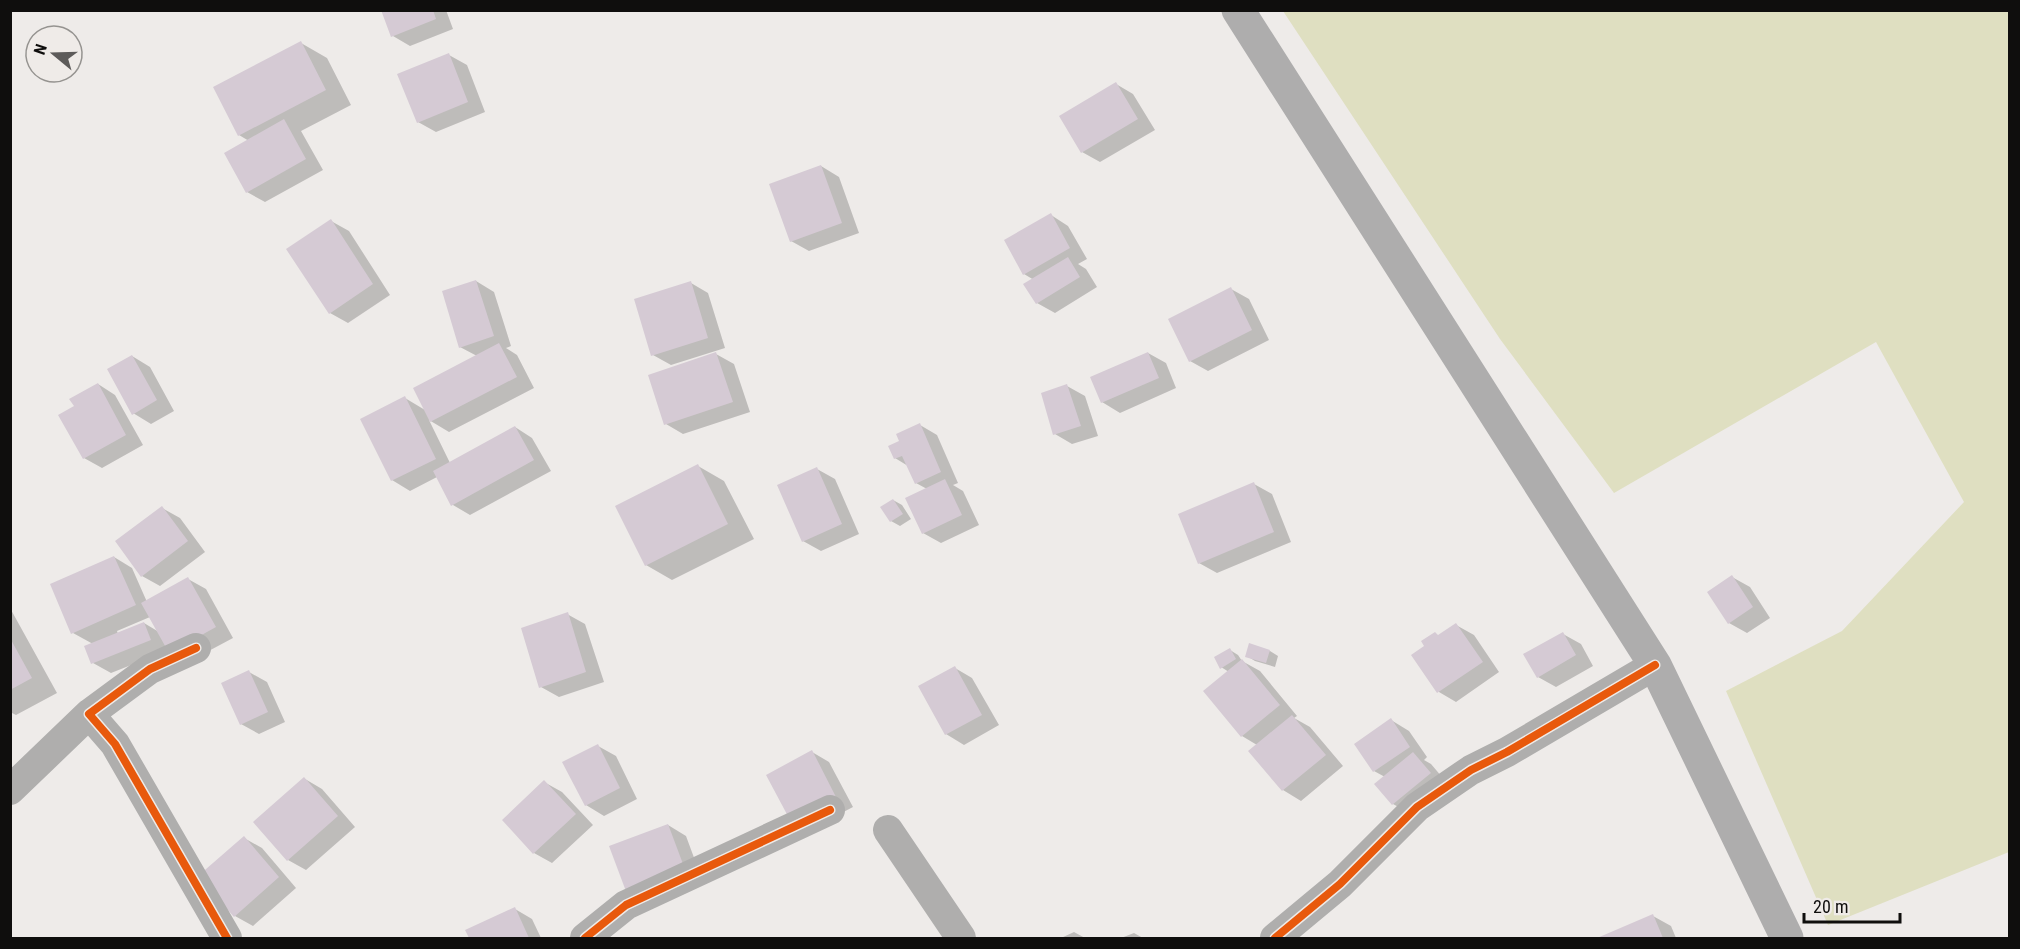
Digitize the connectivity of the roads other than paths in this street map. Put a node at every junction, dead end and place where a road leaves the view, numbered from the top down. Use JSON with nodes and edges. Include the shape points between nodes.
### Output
{"nodes":[{"id":1,"x":1238,"y":10,"type":"edge"},
{"id":2,"x":196,"y":648,"type":"dead end"},
{"id":3,"x":1655,"y":665,"type":"junction"},
{"id":4,"x":90,"y":714,"type":"junction"},
{"id":5,"x":10,"y":790,"type":"edge"},
{"id":6,"x":830,"y":810,"type":"dead end"},
{"id":7,"x":888,"y":830,"type":"dead end"},
{"id":8,"x":227,"y":939,"type":"edge"},
{"id":9,"x":585,"y":939,"type":"edge"},
{"id":10,"x":962,"y":939,"type":"edge"},
{"id":11,"x":1275,"y":939,"type":"edge"},
{"id":12,"x":1787,"y":939,"type":"edge"}],
"edges":[{"from":1,"to":3,"type":"main road"},
{"from":2,"to":4,"type":"street","via":[[150,669]]},
{"from":3,"to":11,"type":"street","via":[[1471,770],[1417,807],[1340,884]]},
{"from":3,"to":12,"type":"main road"},
{"from":4,"to":5,"type":"street"},
{"from":4,"to":8,"type":"street","via":[[115,744]]},
{"from":6,"to":9,"type":"street","via":[[626,905]]},
{"from":7,"to":10,"type":"street"}]}
